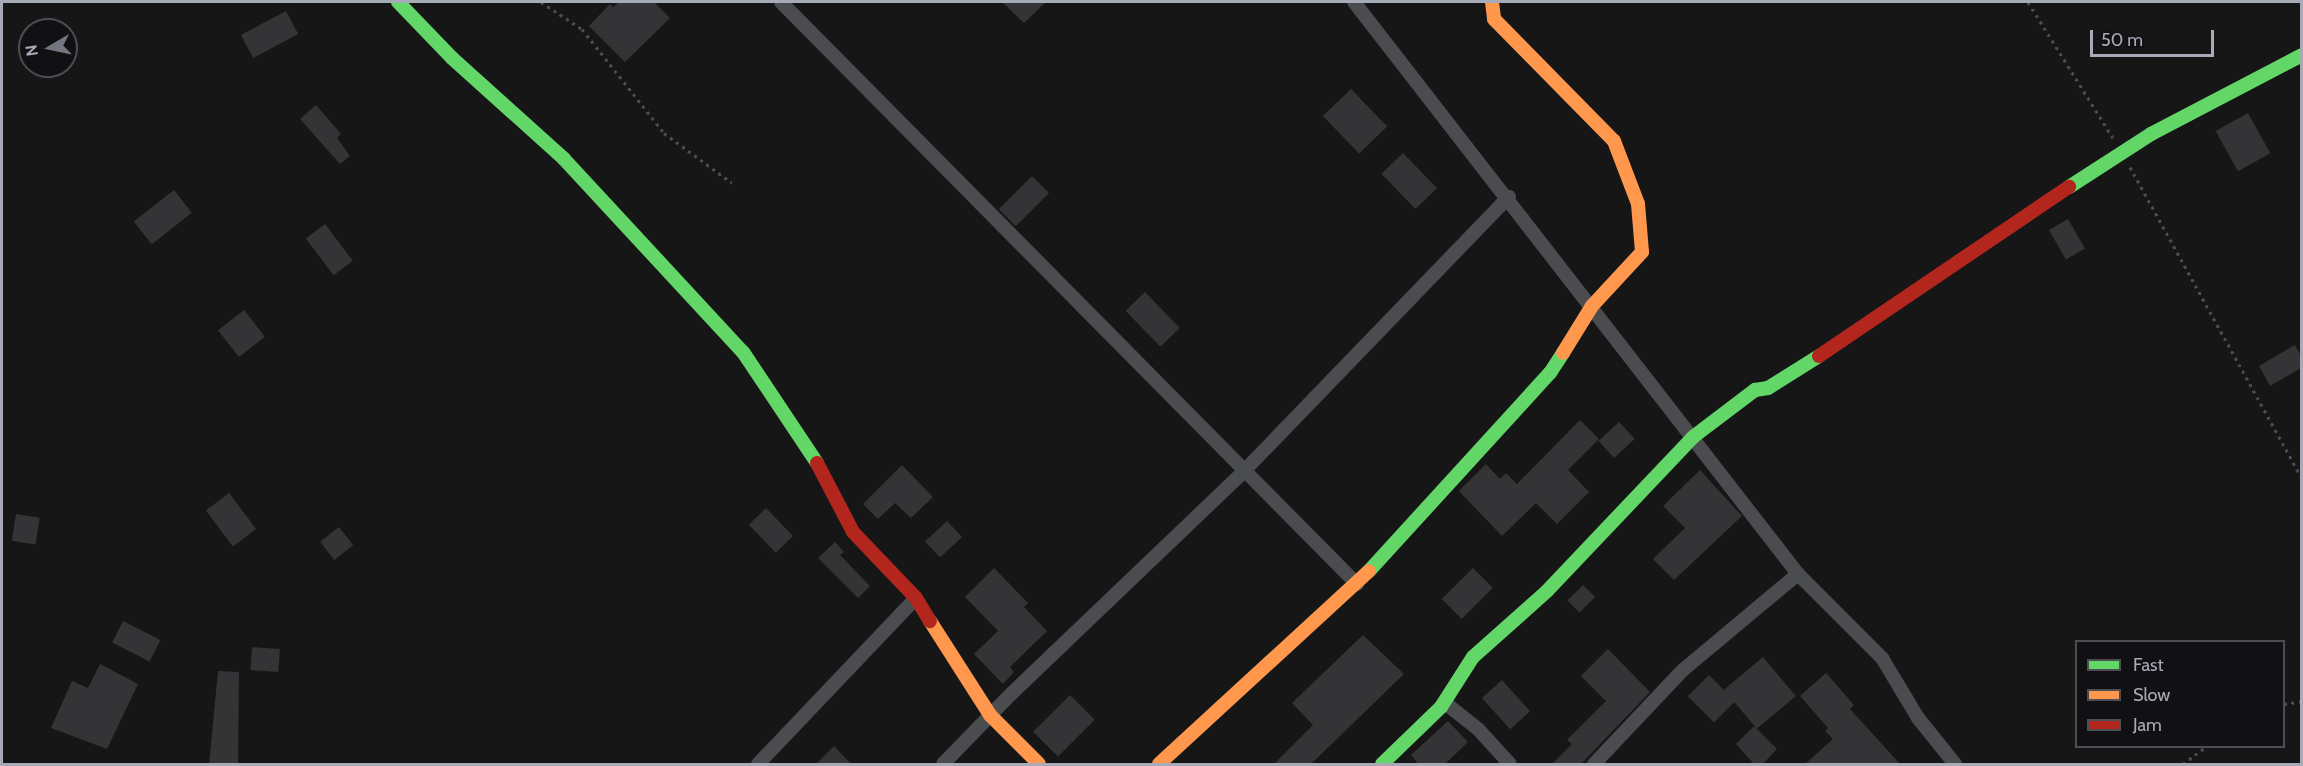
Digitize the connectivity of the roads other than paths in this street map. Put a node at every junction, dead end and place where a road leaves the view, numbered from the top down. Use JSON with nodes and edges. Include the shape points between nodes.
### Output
{"nodes":[{"id":1,"x":398,"y":2,"type":"edge"},
{"id":2,"x":781,"y":2,"type":"edge"},
{"id":3,"x":1354,"y":2,"type":"edge"},
{"id":4,"x":1492,"y":2,"type":"edge"},
{"id":5,"x":2301,"y":56,"type":"edge"},
{"id":6,"x":1509,"y":197,"type":"junction"},
{"id":7,"x":1592,"y":306,"type":"junction"},
{"id":8,"x":1692,"y":437,"type":"junction"},
{"id":9,"x":1245,"y":470,"type":"junction"},
{"id":10,"x":1798,"y":574,"type":"junction"},
{"id":11,"x":1357,"y":584,"type":"junction"},
{"id":12,"x":916,"y":598,"type":"junction"},
{"id":13,"x":1444,"y":702,"type":"junction"},
{"id":14,"x":990,"y":715,"type":"junction"},
{"id":15,"x":758,"y":765,"type":"edge"},
{"id":16,"x":943,"y":765,"type":"edge"},
{"id":17,"x":1039,"y":765,"type":"edge"},
{"id":18,"x":1159,"y":765,"type":"edge"},
{"id":19,"x":1382,"y":765,"type":"edge"},
{"id":20,"x":1510,"y":765,"type":"edge"},
{"id":21,"x":1594,"y":765,"type":"edge"},
{"id":22,"x":1955,"y":765,"type":"edge"}],
"edges":[{"from":1,"to":12,"type":"street","via":[[452,58],[564,159],[743,352],[831,484],[853,532]]},
{"from":2,"to":9,"type":"street"},
{"from":3,"to":6,"type":"street"},
{"from":4,"to":7,"type":"street","via":[[1494,19],[1614,141],[1638,204],[1642,252]]},
{"from":5,"to":8,"type":"street","via":[[2230,89],[2123,153],[2012,224],[1870,324],[1768,388],[1755,390]]},
{"from":6,"to":7,"type":"street"},
{"from":6,"to":9,"type":"street"},
{"from":7,"to":8,"type":"street"},
{"from":7,"to":11,"type":"street","via":[[1550,373]]},
{"from":8,"to":10,"type":"street"},
{"from":8,"to":13,"type":"street","via":[[1547,591],[1473,657]]},
{"from":9,"to":11,"type":"street"},
{"from":9,"to":14,"type":"street"},
{"from":10,"to":21,"type":"street","via":[[1683,670]]},
{"from":10,"to":22,"type":"street","via":[[1882,658],[1918,718]]},
{"from":11,"to":18,"type":"street"},
{"from":12,"to":14,"type":"street"},
{"from":12,"to":15,"type":"street"},
{"from":13,"to":19,"type":"street"},
{"from":13,"to":20,"type":"street","via":[[1478,729]]},
{"from":14,"to":16,"type":"street"},
{"from":14,"to":17,"type":"street"}]}
